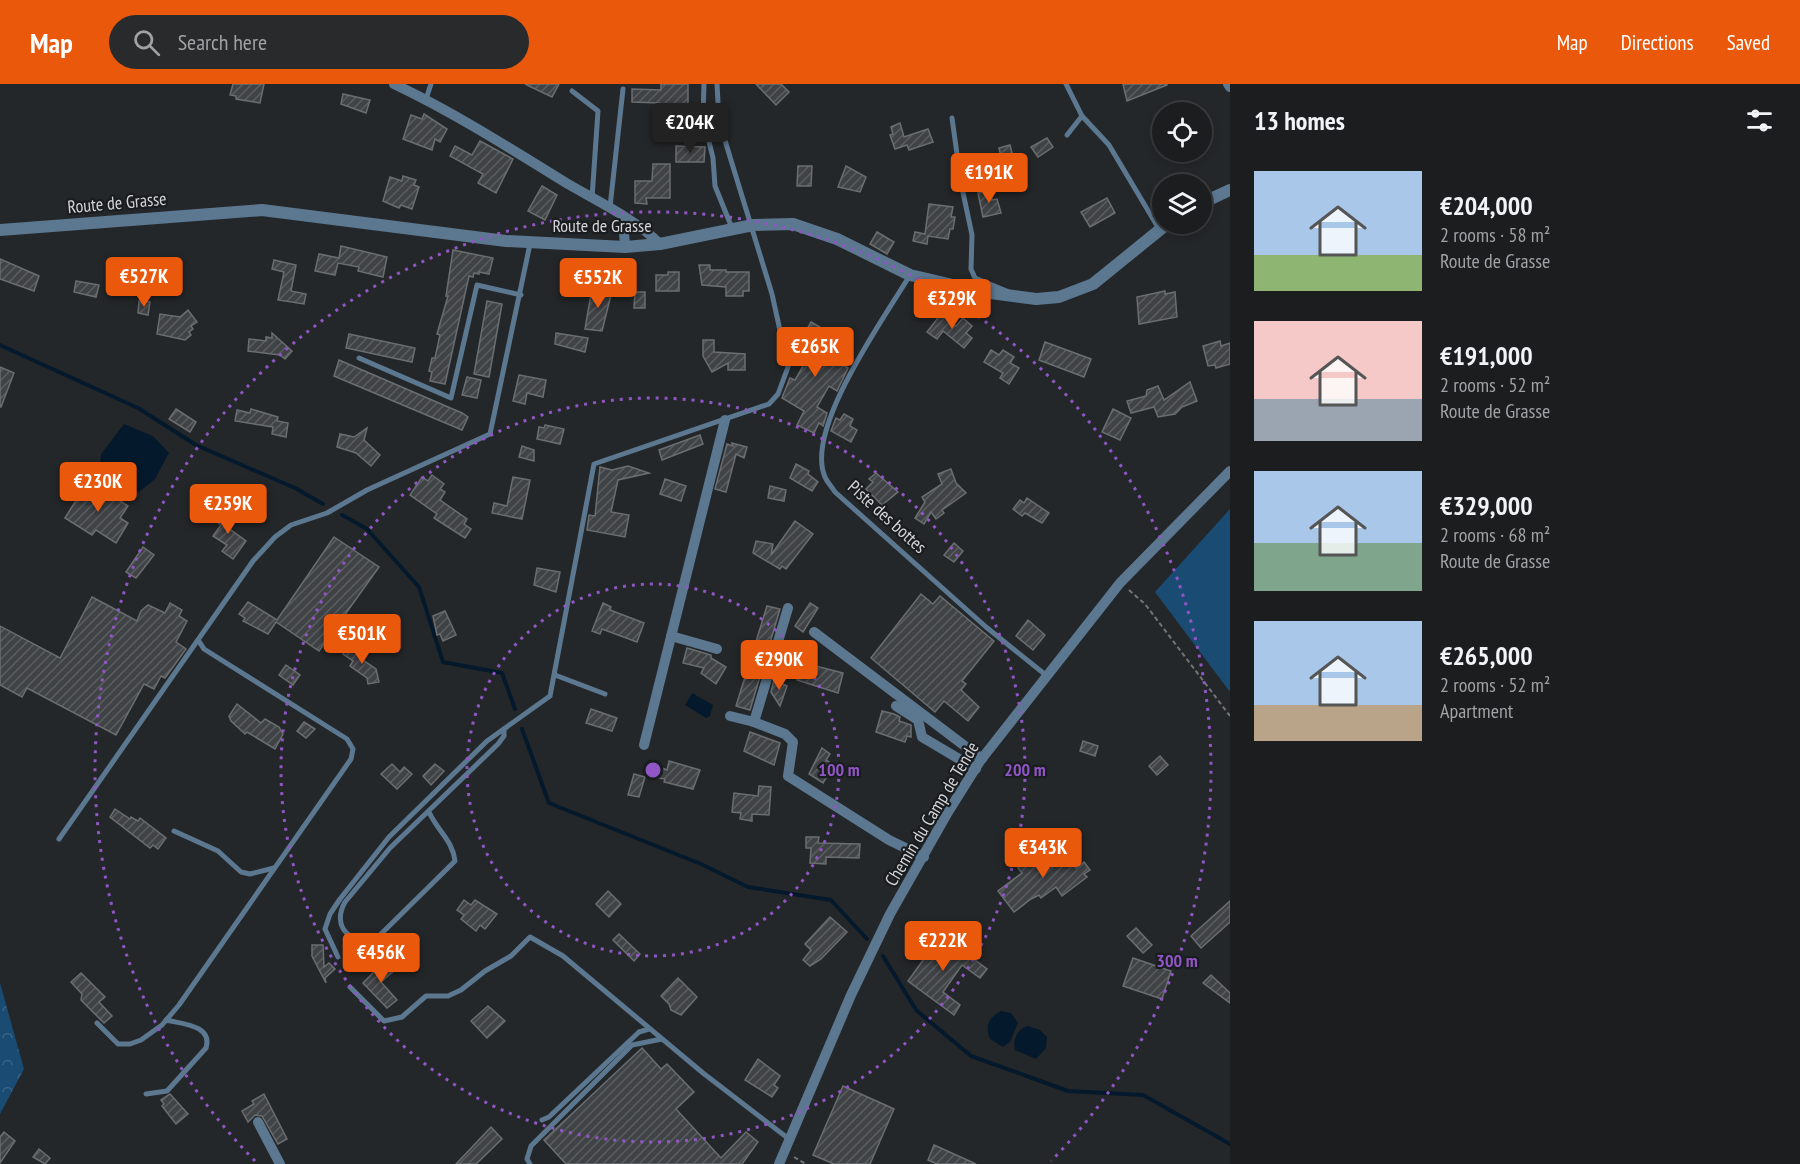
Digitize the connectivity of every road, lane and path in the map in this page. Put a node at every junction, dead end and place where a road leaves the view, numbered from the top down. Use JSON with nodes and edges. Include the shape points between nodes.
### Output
{"nodes":[{"id":1,"x":394,"y":84,"type":"edge"},
{"id":2,"x":431,"y":84,"type":"edge"},
{"id":3,"x":704,"y":84,"type":"edge"},
{"id":4,"x":717,"y":84,"type":"edge"},
{"id":5,"x":1066,"y":84,"type":"edge"},
{"id":6,"x":623,"y":89,"type":"dead end"},
{"id":7,"x":572,"y":91,"type":"dead end"},
{"id":8,"x":426,"y":99,"type":"junction"},
{"id":9,"x":1082,"y":116,"type":"junction"},
{"id":10,"x":952,"y":118,"type":"dead end"},
{"id":11,"x":1067,"y":135,"type":"dead end"},
{"id":12,"x":1230,"y":190,"type":"edge"},
{"id":13,"x":592,"y":198,"type":"junction"},
{"id":14,"x":1212,"y":198,"type":"edge"},
{"id":15,"x":610,"y":209,"type":"junction"},
{"id":16,"x":1152,"y":210,"type":"edge"},
{"id":17,"x":623,"y":217,"type":"junction"},
{"id":18,"x":753,"y":225,"type":"junction"},
{"id":19,"x":0,"y":230,"type":"edge"},
{"id":20,"x":733,"y":230,"type":"junction"},
{"id":21,"x":1153,"y":234,"type":"edge"},
{"id":22,"x":530,"y":243,"type":"junction"},
{"id":23,"x":660,"y":244,"type":"junction"},
{"id":24,"x":625,"y":247,"type":"junction"},
{"id":25,"x":910,"y":275,"type":"junction"},
{"id":26,"x":521,"y":295,"type":"junction"},
{"id":27,"x":1014,"y":298,"type":"junction"},
{"id":28,"x":359,"y":358,"type":"dead end"},
{"id":29,"x":725,"y":420,"type":"junction"},
{"id":30,"x":1230,"y":471,"type":"edge"},
{"id":31,"x":1120,"y":583,"type":"junction"},
{"id":32,"x":788,"y":608,"type":"dead end"},
{"id":33,"x":814,"y":632,"type":"dead end"},
{"id":34,"x":671,"y":636,"type":"junction"},
{"id":35,"x":198,"y":640,"type":"junction"},
{"id":36,"x":717,"y":648,"type":"dead end"},
{"id":37,"x":555,"y":675,"type":"junction"},
{"id":38,"x":1048,"y":676,"type":"junction"},
{"id":39,"x":605,"y":694,"type":"dead end"},
{"id":40,"x":896,"y":706,"type":"dead end"},
{"id":41,"x":730,"y":716,"type":"dead end"},
{"id":42,"x":1230,"y":716,"type":"edge"},
{"id":43,"x":754,"y":722,"type":"junction"},
{"id":44,"x":504,"y":729,"type":"junction"},
{"id":45,"x":644,"y":745,"type":"dead end"},
{"id":46,"x":982,"y":759,"type":"junction"},
{"id":47,"x":976,"y":769,"type":"junction"},
{"id":48,"x":429,"y":812,"type":"junction"},
{"id":49,"x":174,"y":831,"type":"dead end"},
{"id":50,"x":59,"y":839,"type":"dead end"},
{"id":51,"x":924,"y":857,"type":"junction"},
{"id":52,"x":274,"y":868,"type":"junction"},
{"id":53,"x":338,"y":957,"type":"dead end"},
{"id":54,"x":350,"y":987,"type":"dead end"},
{"id":55,"x":166,"y":1020,"type":"junction"},
{"id":56,"x":97,"y":1023,"type":"dead end"},
{"id":57,"x":649,"y":1029,"type":"junction"},
{"id":58,"x":662,"y":1039,"type":"junction"},
{"id":59,"x":146,"y":1094,"type":"dead end"},
{"id":60,"x":542,"y":1120,"type":"dead end"},
{"id":61,"x":258,"y":1122,"type":"dead end"},
{"id":62,"x":789,"y":1139,"type":"junction"},
{"id":63,"x":280,"y":1164,"type":"edge"},
{"id":64,"x":530,"y":1164,"type":"edge"},
{"id":65,"x":779,"y":1164,"type":"edge"}],
"edges":[{"from":1,"to":8,"type":"street"},
{"from":2,"to":8,"type":"lane"},
{"from":3,"to":20,"type":"lane","via":[[703,117],[715,186]]},
{"from":4,"to":18,"type":"lane","via":[[719,121]]},
{"from":5,"to":9,"type":"lane"},
{"from":6,"to":15,"type":"lane"},
{"from":7,"to":13,"type":"lane","via":[[598,111]]},
{"from":8,"to":13,"type":"street"},
{"from":9,"to":11,"type":"lane"},
{"from":9,"to":16,"type":"lane","via":[[1109,145]]},
{"from":10,"to":27,"type":"lane","via":[[972,235],[971,270],[975,278],[1007,290]]},
{"from":12,"to":14,"type":"street"},
{"from":13,"to":15,"type":"street"},
{"from":15,"to":17,"type":"street"},
{"from":17,"to":23,"type":"street"},
{"from":17,"to":24,"type":"street"},
{"from":18,"to":20,"type":"street","name":"Route de Grasse"},
{"from":18,"to":25,"type":"street","name":"Route de Grasse","via":[[775,223],[810,228]]},
{"from":18,"to":29,"type":"lane","via":[[788,367],[778,394],[769,404]]},
{"from":19,"to":22,"type":"street","name":"Route de Grasse","via":[[261,210]]},
{"from":20,"to":23,"type":"street","name":"Route de Grasse"},
{"from":21,"to":27,"type":"street","name":"Route de Grasse","via":[[1093,284],[1077,292],[1036,299]]},
{"from":22,"to":24,"type":"street","name":"Route de Grasse"},
{"from":22,"to":26,"type":"lane"},
{"from":23,"to":24,"type":"street","name":"Route de Grasse"},
{"from":25,"to":27,"type":"street","name":"Route de Grasse"},
{"from":25,"to":38,"type":"lane","name":"Piste des bottes","via":[[831,410],[823,442],[824,477],[986,627]]},
{"from":26,"to":28,"type":"lane","via":[[477,285],[451,398]]},
{"from":26,"to":35,"type":"lane","via":[[490,434],[367,490],[327,513],[291,525],[253,561]]},
{"from":29,"to":34,"type":"street"},
{"from":29,"to":37,"type":"lane","via":[[594,464]]},
{"from":30,"to":31,"type":"street","name":"Chemin du Camp de Tende"},
{"from":31,"to":38,"type":"street","name":"Chemin du Camp de Tende"},
{"from":31,"to":42,"type":"path","via":[[1145,604]]},
{"from":32,"to":43,"type":"street"},
{"from":33,"to":46,"type":"street"},
{"from":34,"to":36,"type":"street"},
{"from":34,"to":45,"type":"street"},
{"from":35,"to":50,"type":"lane"},
{"from":35,"to":52,"type":"lane","via":[[204,649],[347,739],[353,749],[344,769]]},
{"from":37,"to":39,"type":"lane"},
{"from":37,"to":44,"type":"lane","via":[[550,696]]},
{"from":38,"to":46,"type":"street","name":"Chemin du Camp de Tende"},
{"from":40,"to":47,"type":"street","via":[[918,720],[922,737]]},
{"from":41,"to":43,"type":"street"},
{"from":43,"to":51,"type":"street","via":[[785,734],[793,742],[788,776],[889,840]]},
{"from":44,"to":48,"type":"lane","via":[[498,744]]},
{"from":44,"to":53,"type":"lane","via":[[389,837],[340,899],[325,929]]},
{"from":46,"to":47,"type":"street","name":"Chemin du Camp de Tende"},
{"from":47,"to":51,"type":"street","name":"Chemin du Camp de Tende"},
{"from":48,"to":48,"type":"lane","via":[[390,848],[339,912],[344,931],[354,938],[377,938],[455,861],[454,848]]},
{"from":49,"to":52,"type":"lane","via":[[218,851],[241,872],[250,874]]},
{"from":51,"to":62,"type":"street","name":"Chemin du Camp de Tende","via":[[890,914],[856,985]]},
{"from":52,"to":55,"type":"lane","via":[[223,945]]},
{"from":54,"to":57,"type":"lane","via":[[384,1021],[402,1017],[426,996],[448,996],[461,990],[511,956],[530,937],[563,956]]},
{"from":55,"to":56,"type":"lane","via":[[130,1044],[118,1044]]},
{"from":55,"to":59,"type":"lane","via":[[200,1029],[208,1041],[167,1091]]},
{"from":57,"to":58,"type":"lane"},
{"from":57,"to":60,"type":"lane","via":[[639,1032]]},
{"from":58,"to":62,"type":"lane"},
{"from":58,"to":64,"type":"lane","via":[[632,1045],[531,1146],[527,1159]]},
{"from":61,"to":63,"type":"street"},
{"from":62,"to":65,"type":"street","name":"Chemin du Camp de Tende"}]}
